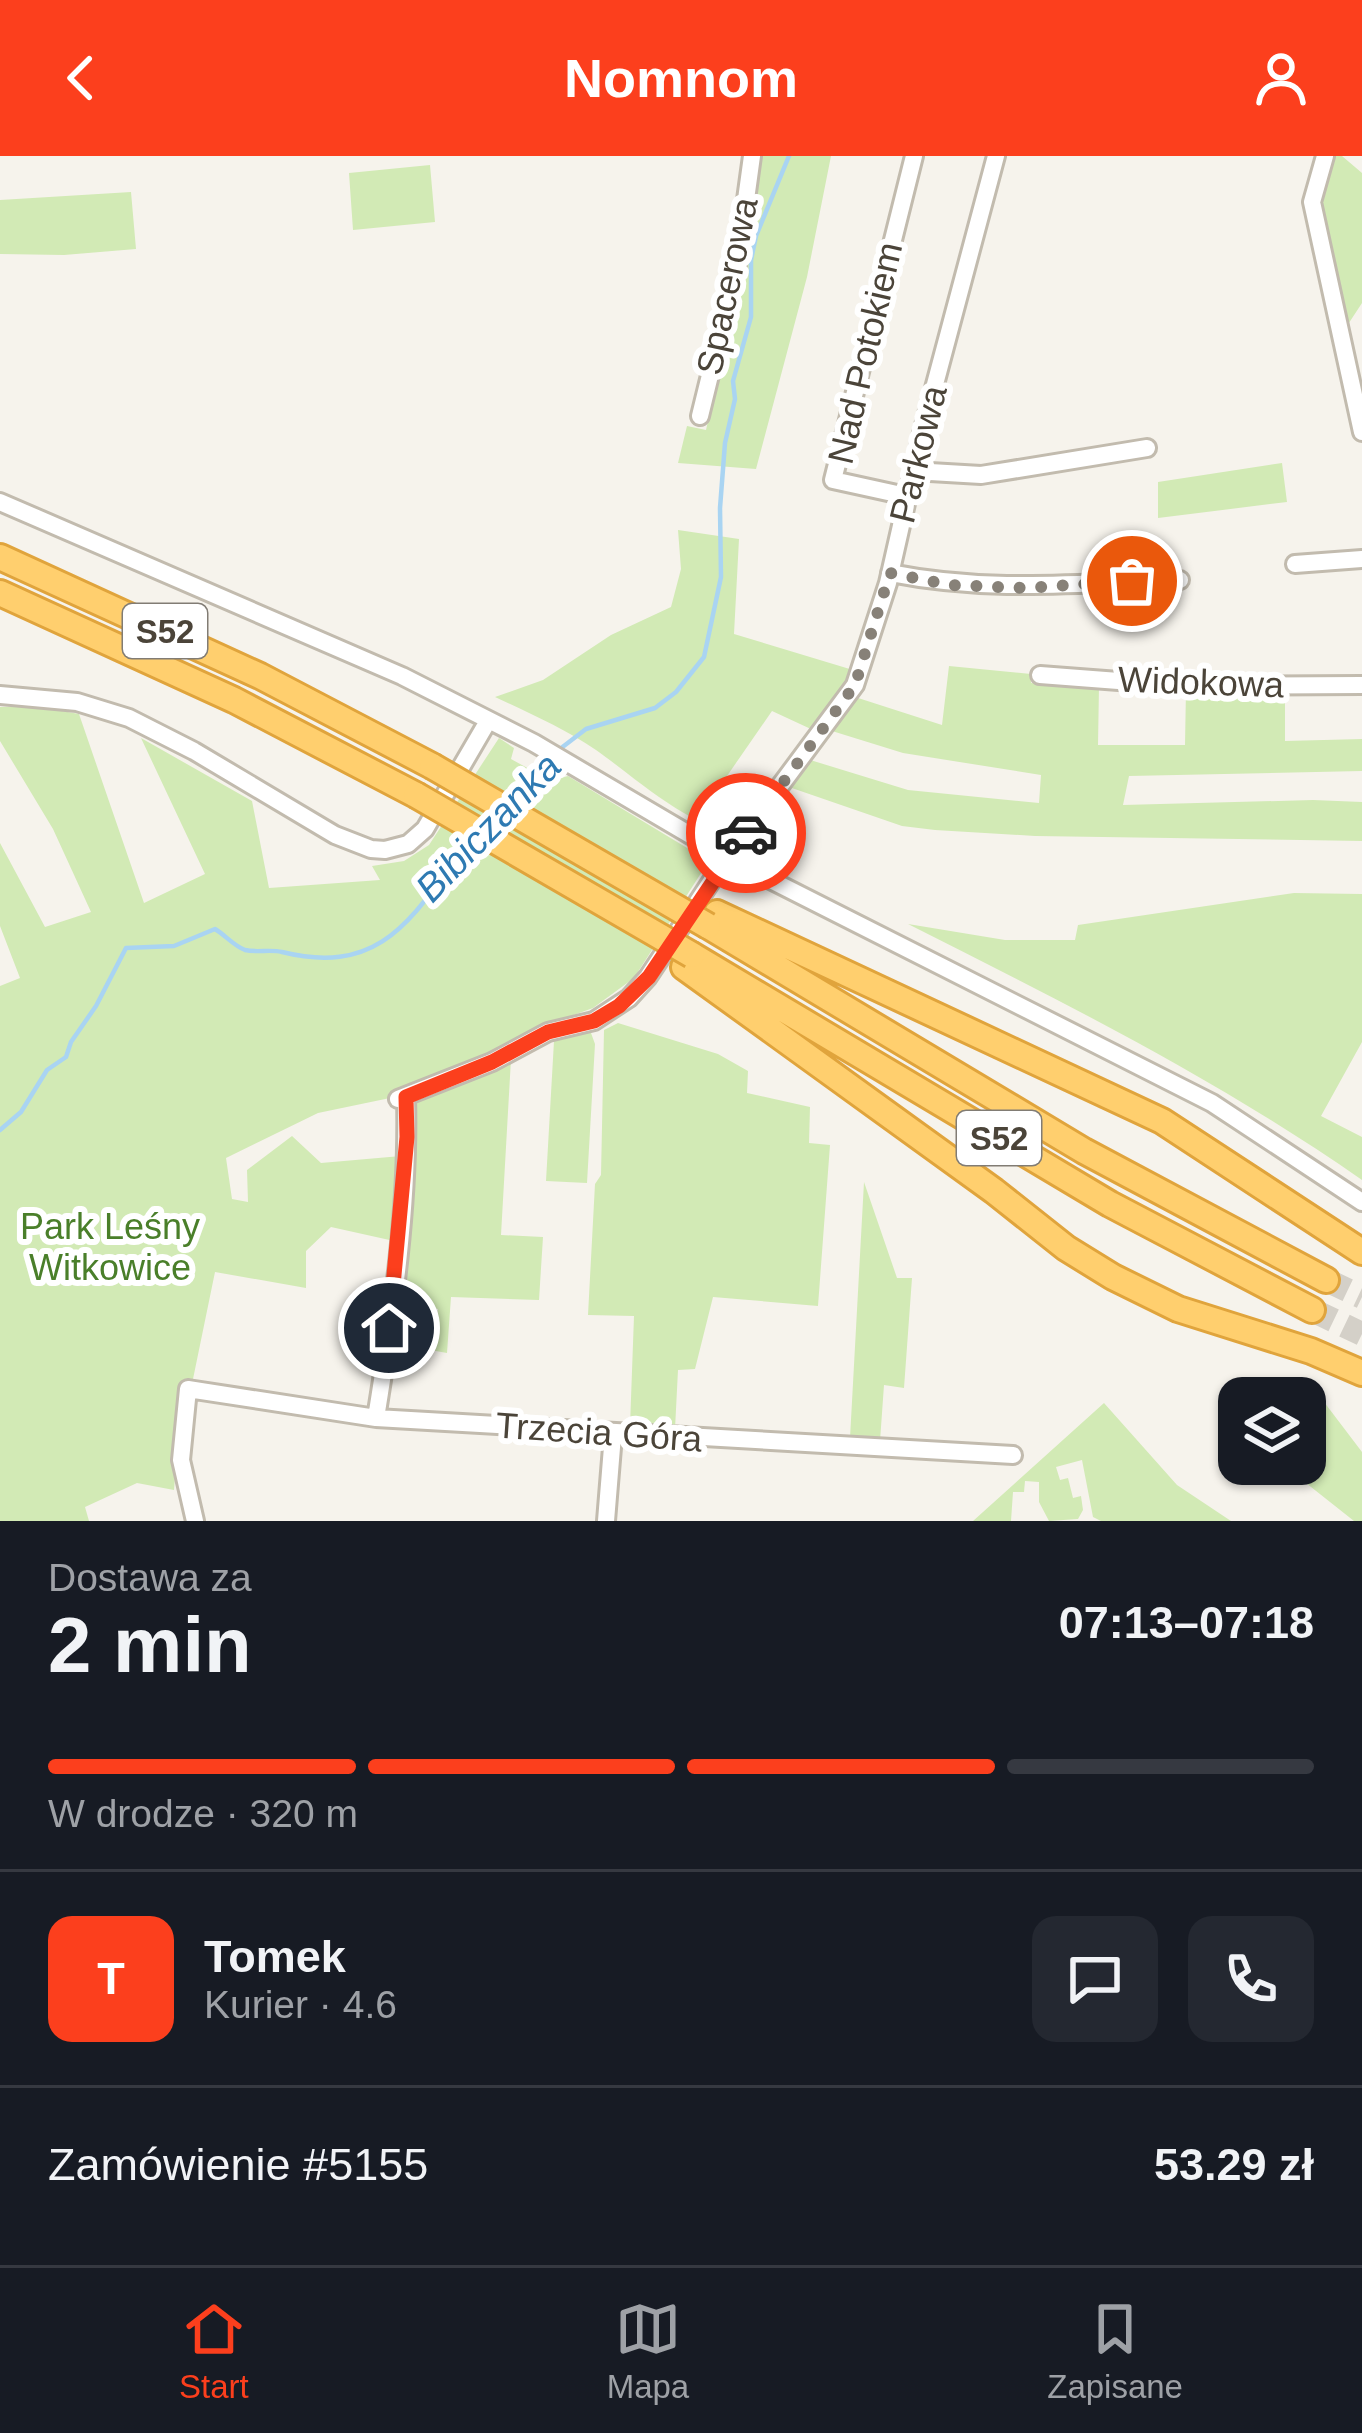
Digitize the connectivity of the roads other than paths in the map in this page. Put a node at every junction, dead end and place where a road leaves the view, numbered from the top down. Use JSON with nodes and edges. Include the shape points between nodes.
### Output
{"nodes":[{"id":1,"x":752,"y":156,"type":"edge"},
{"id":2,"x":914,"y":156,"type":"edge"},
{"id":3,"x":997,"y":156,"type":"edge"},
{"id":4,"x":1325,"y":156,"type":"edge"},
{"id":5,"x":700,"y":416,"type":"dead end"},
{"id":6,"x":1362,"y":432,"type":"edge"},
{"id":7,"x":1147,"y":448,"type":"dead end"},
{"id":8,"x":913,"y":471,"type":"junction"},
{"id":9,"x":906,"y":496,"type":"junction"},
{"id":10,"x":0,"y":502,"type":"edge"},
{"id":11,"x":0,"y":557,"type":"edge"},
{"id":12,"x":1362,"y":559,"type":"edge"},
{"id":13,"x":1295,"y":565,"type":"dead end"},
{"id":14,"x":890,"y":573,"type":"junction"},
{"id":15,"x":1180,"y":580,"type":"dead end"},
{"id":16,"x":0,"y":593,"type":"edge"},
{"id":17,"x":1040,"y":675,"type":"dead end"},
{"id":18,"x":1362,"y":685,"type":"edge"},
{"id":19,"x":0,"y":695,"type":"edge"},
{"id":20,"x":488,"y":721,"type":"junction"},
{"id":21,"x":728,"y":856,"type":"junction"},
{"id":22,"x":712,"y":919,"type":"junction"},
{"id":23,"x":688,"y":961,"type":"junction"},
{"id":24,"x":1362,"y":1202,"type":"edge"},
{"id":25,"x":1362,"y":1252,"type":"edge"},
{"id":26,"x":1325,"y":1280,"type":"tunnel mouth"},
{"id":27,"x":1312,"y":1310,"type":"tunnel mouth"},
{"id":28,"x":1358,"y":1374,"type":"edge"},
{"id":29,"x":376,"y":1418,"type":"junction"},
{"id":30,"x":613,"y":1435,"type":"junction"},
{"id":31,"x":1013,"y":1455,"type":"dead end"},
{"id":32,"x":195,"y":1521,"type":"edge"},
{"id":33,"x":606,"y":1521,"type":"edge"}],
"edges":[{"from":1,"to":5,"type":"street","name":"Spacerowa","via":[[737,265]]},
{"from":2,"to":9,"type":"street","name":"Nad Potokiem","via":[[833,480]]},
{"from":3,"to":8,"type":"street","name":"Parkowa"},
{"from":4,"to":6,"type":"street","via":[[1312,202]]},
{"from":7,"to":8,"type":"street","via":[[981,475]]},
{"from":8,"to":9,"type":"street","name":"Parkowa"},
{"from":9,"to":14,"type":"street","name":"Parkowa"},
{"from":10,"to":20,"type":"street"},
{"from":11,"to":22,"type":"highway","number":"S52","bridge":true,"via":[[260,676]]},
{"from":12,"to":13,"type":"street"},
{"from":14,"to":15,"type":"street","via":[[1025,588]]},
{"from":14,"to":21,"type":"street","name":"Parkowa","via":[[855,685]]},
{"from":16,"to":23,"type":"highway","number":"S52","bridge":true,"via":[[416,795],[610,906]]},
{"from":17,"to":18,"type":"street","name":"Widokowa","via":[[1184,686]]},
{"from":19,"to":20,"type":"street","via":[[77,702],[129,718],[335,835],[385,850],[424,829]]},
{"from":20,"to":21,"type":"street"},
{"from":21,"to":24,"type":"street","via":[[1212,1103]]},
{"from":21,"to":29,"type":"street","name":"Parkowa","via":[[649,977],[619,1006],[402,1098],[407,1137]]},
{"from":22,"to":25,"type":"highway","via":[[1162,1121]]},
{"from":22,"to":26,"type":"highway","number":"S52","via":[[1084,1151]]},
{"from":23,"to":27,"type":"highway","number":"S52","via":[[1110,1204]]},
{"from":23,"to":28,"type":"highway","via":[[1113,1277]]},
{"from":29,"to":30,"type":"street","name":"Trzecia Góra"},
{"from":29,"to":32,"type":"street","name":"Trzecia Góra","via":[[188,1389],[181,1460]]},
{"from":30,"to":31,"type":"street","name":"Trzecia Góra"},
{"from":30,"to":33,"type":"street"}]}
